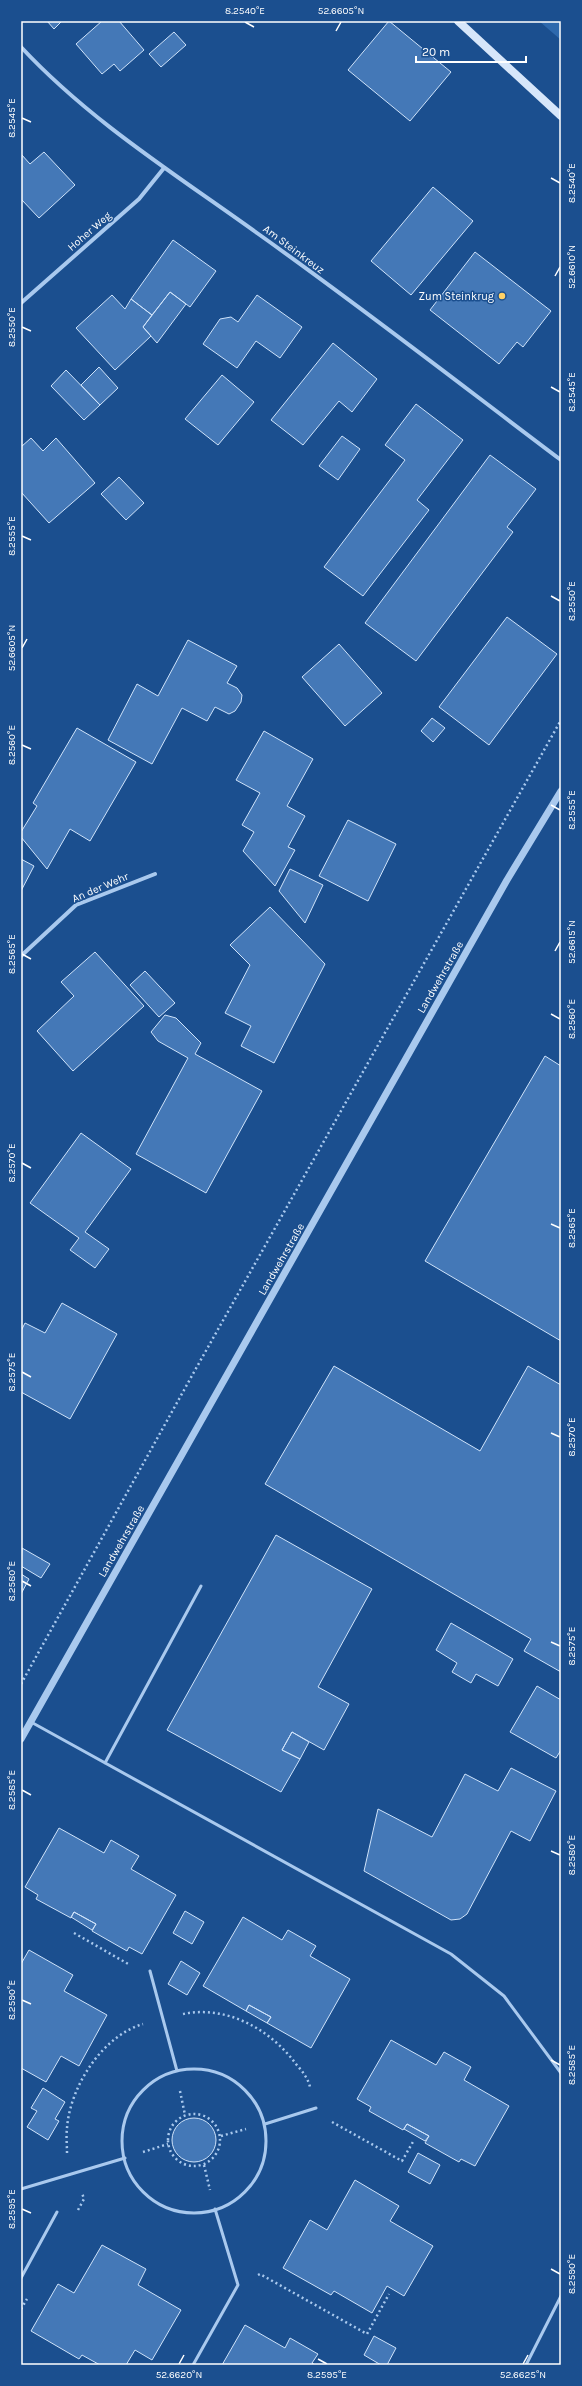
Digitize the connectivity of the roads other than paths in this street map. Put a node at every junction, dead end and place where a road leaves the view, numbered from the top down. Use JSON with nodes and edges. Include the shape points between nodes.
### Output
{"nodes":[{"id":1,"x":458,"y":21,"type":"edge"},
{"id":2,"x":21,"y":47,"type":"edge"},
{"id":3,"x":561,"y":116,"type":"edge"},
{"id":4,"x":164,"y":168,"type":"junction"},
{"id":5,"x":21,"y":303,"type":"edge"},
{"id":6,"x":561,"y":460,"type":"edge"},
{"id":7,"x":561,"y":790,"type":"edge"},
{"id":8,"x":155,"y":874,"type":"dead end"},
{"id":9,"x":21,"y":956,"type":"edge"},
{"id":10,"x":201,"y":1586,"type":"dead end"},
{"id":11,"x":31,"y":1722,"type":"junction"},
{"id":12,"x":21,"y":1739,"type":"edge"},
{"id":13,"x":105,"y":1763,"type":"junction"},
{"id":14,"x":150,"y":1971,"type":"road end"},
{"id":15,"x":177,"y":2071,"type":"junction"},
{"id":16,"x":561,"y":2073,"type":"edge"},
{"id":17,"x":316,"y":2108,"type":"road end"},
{"id":18,"x":265,"y":2124,"type":"junction"},
{"id":19,"x":124,"y":2158,"type":"junction"},
{"id":20,"x":21,"y":2189,"type":"edge"},
{"id":21,"x":215,"y":2209,"type":"junction"},
{"id":22,"x":57,"y":2212,"type":"dead end"},
{"id":23,"x":21,"y":2278,"type":"edge"},
{"id":24,"x":561,"y":2296,"type":"edge"},
{"id":25,"x":193,"y":2365,"type":"edge"},
{"id":26,"x":526,"y":2365,"type":"edge"}],
"edges":[{"from":1,"to":3,"type":"main road"},
{"from":2,"to":4,"type":"street","name":"Am Steinkreuz","via":[[76,102]]},
{"from":4,"to":5,"type":"street","name":"Hoher Weg","via":[[139,199]]},
{"from":4,"to":6,"type":"street","name":"Am Steinkreuz","via":[[257,233]]},
{"from":7,"to":11,"type":"street","name":"Landwehrstraße","via":[[507,880]]},
{"from":8,"to":9,"type":"street","name":"An der Wehr","via":[[76,905]]},
{"from":10,"to":13,"type":"lane"},
{"from":11,"to":12,"type":"street","name":"Landwehrstraße"},
{"from":11,"to":13,"type":"lane"},
{"from":13,"to":16,"type":"lane","via":[[451,1954],[504,1996]]},
{"from":14,"to":15,"type":"lane"},
{"from":15,"to":18,"type":"lane","via":[[208,2070],[228,2076],[257,2104]]},
{"from":15,"to":19,"type":"lane","via":[[150,2084],[136,2099],[126,2117],[123,2137]]},
{"from":17,"to":18,"type":"lane"},
{"from":18,"to":21,"type":"lane","via":[[267,2144],[262,2164],[253,2182],[239,2197]]},
{"from":19,"to":20,"type":"lane"},
{"from":19,"to":21,"type":"lane","via":[[140,2188],[161,2205],[181,2212]]},
{"from":21,"to":25,"type":"lane","via":[[238,2285]]},
{"from":22,"to":23,"type":"lane"},
{"from":24,"to":26,"type":"lane"}]}
